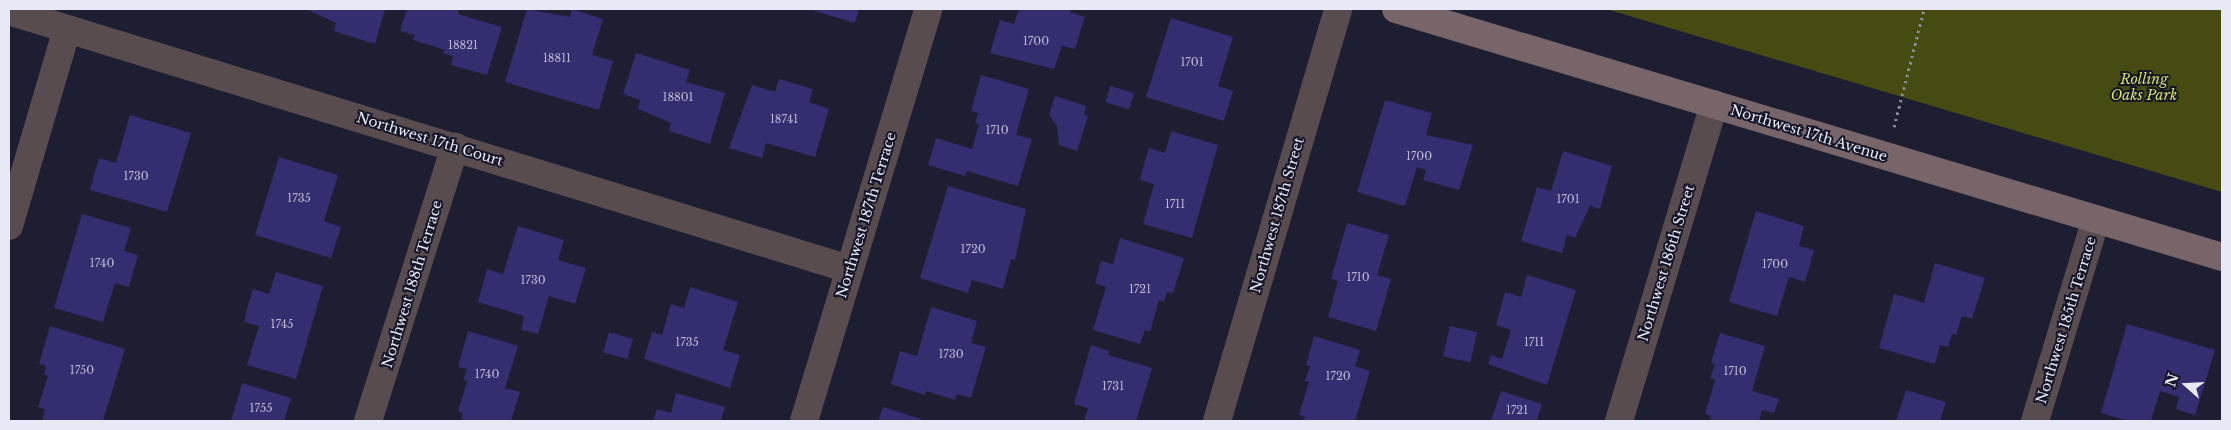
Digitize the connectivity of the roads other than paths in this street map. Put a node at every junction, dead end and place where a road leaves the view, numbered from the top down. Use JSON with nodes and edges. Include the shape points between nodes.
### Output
{"nodes":[{"id":1,"x":928,"y":9,"type":"edge"},
{"id":2,"x":1338,"y":9,"type":"edge"},
{"id":3,"x":1396,"y":9,"type":"edge"},
{"id":4,"x":9,"y":11,"type":"edge"},
{"id":5,"x":67,"y":29,"type":"junction"},
{"id":6,"x":1714,"y":104,"type":"junction"},
{"id":7,"x":455,"y":146,"type":"junction"},
{"id":8,"x":2096,"y":219,"type":"junction"},
{"id":9,"x":9,"y":226,"type":"edge"},
{"id":10,"x":2222,"y":257,"type":"edge"},
{"id":11,"x":849,"y":269,"type":"junction"},
{"id":12,"x":368,"y":421,"type":"edge"},
{"id":13,"x":804,"y":421,"type":"edge"},
{"id":14,"x":1217,"y":421,"type":"edge"},
{"id":15,"x":1619,"y":421,"type":"edge"},
{"id":16,"x":2035,"y":421,"type":"edge"}],
"edges":[{"from":1,"to":11,"type":"street","name":"Northwest 187th Terrace"},
{"from":2,"to":14,"type":"street","name":"Northwest 187th Street"},
{"from":3,"to":6,"type":"street","name":"Northwest 17th Avenue"},
{"from":4,"to":5,"type":"street","name":"Northwest 17th Court"},
{"from":5,"to":7,"type":"street","name":"Northwest 17th Court"},
{"from":5,"to":9,"type":"street"},
{"from":6,"to":8,"type":"street","name":"Northwest 17th Avenue"},
{"from":6,"to":15,"type":"street","name":"Northwest 186th Street"},
{"from":7,"to":11,"type":"street","name":"Northwest 17th Court"},
{"from":7,"to":12,"type":"street","name":"Northwest 188th Terrace"},
{"from":8,"to":10,"type":"street","name":"Northwest 17th Avenue"},
{"from":8,"to":16,"type":"street","name":"Northwest 185th Terrace"},
{"from":11,"to":13,"type":"street","name":"Northwest 187th Terrace"}]}
